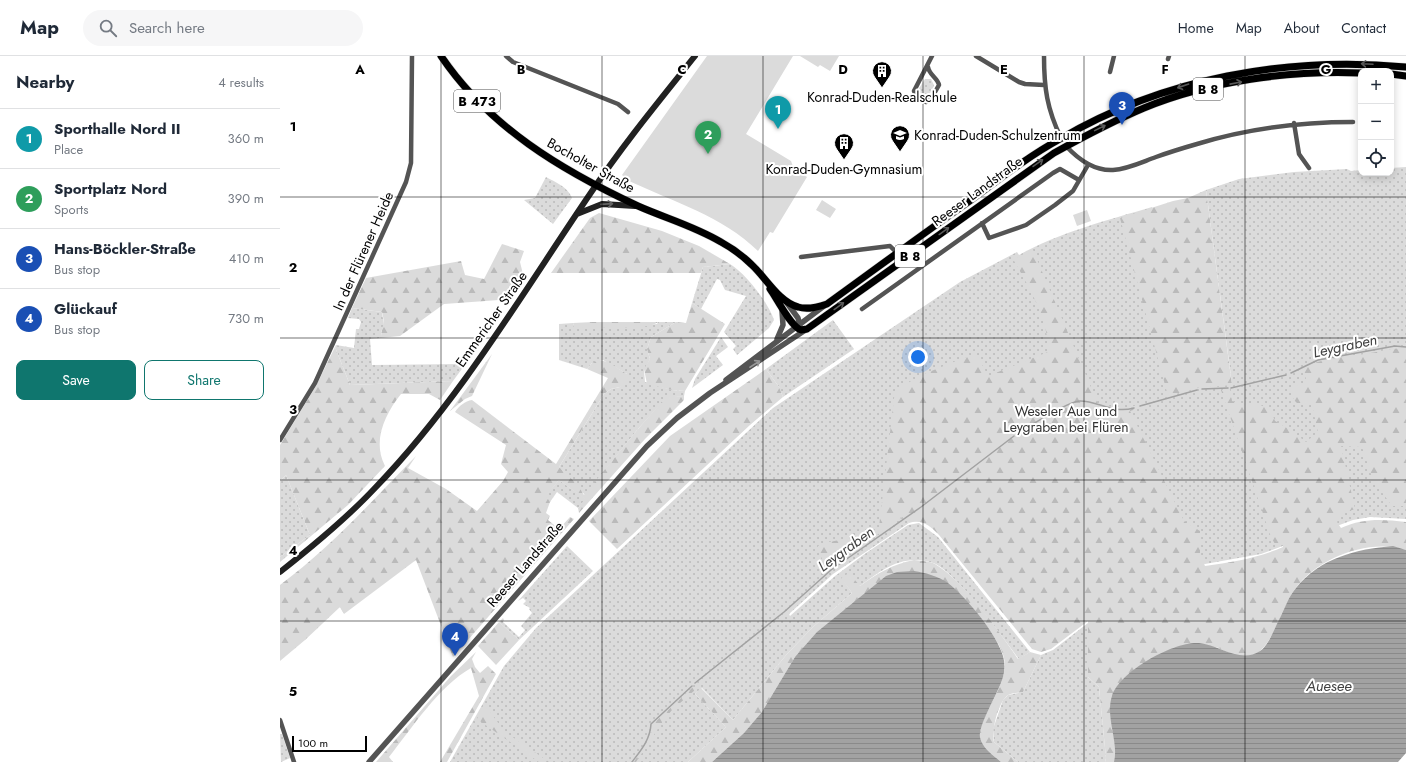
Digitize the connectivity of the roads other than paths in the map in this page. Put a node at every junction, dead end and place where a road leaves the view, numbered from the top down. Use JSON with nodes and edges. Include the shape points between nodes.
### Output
{"nodes":[{"id":1,"x":412,"y":56,"type":"edge"},
{"id":2,"x":441,"y":56,"type":"edge"},
{"id":3,"x":506,"y":56,"type":"edge"},
{"id":4,"x":695,"y":56,"type":"edge"},
{"id":5,"x":932,"y":56,"type":"edge"},
{"id":6,"x":976,"y":56,"type":"edge"},
{"id":7,"x":1044,"y":56,"type":"edge"},
{"id":8,"x":1114,"y":56,"type":"edge"},
{"id":9,"x":928,"y":67,"type":"junction"},
{"id":10,"x":1406,"y":67,"type":"edge"},
{"id":11,"x":1110,"y":72,"type":"dead end"},
{"id":12,"x":1358,"y":73,"type":"edge"},
{"id":13,"x":1394,"y":74,"type":"edge"},
{"id":14,"x":1406,"y":76,"type":"edge"},
{"id":15,"x":1044,"y":85,"type":"junction"},
{"id":16,"x":628,"y":112,"type":"dead end"},
{"id":17,"x":1353,"y":122,"type":"dead end"},
{"id":18,"x":1294,"y":123,"type":"junction"},
{"id":19,"x":1061,"y":138,"type":"junction"},
{"id":20,"x":1066,"y":146,"type":"junction"},
{"id":21,"x":1088,"y":165,"type":"junction"},
{"id":22,"x":1309,"y":168,"type":"dead end"},
{"id":23,"x":1079,"y":180,"type":"junction"},
{"id":24,"x":596,"y":186,"type":"junction"},
{"id":25,"x":638,"y":206,"type":"junction"},
{"id":26,"x":577,"y":214,"type":"junction"},
{"id":27,"x":982,"y":223,"type":"junction"},
{"id":28,"x":897,"y":254,"type":"junction"},
{"id":29,"x":801,"y":257,"type":"dead end"},
{"id":30,"x":784,"y":304,"type":"junction"},
{"id":31,"x":827,"y":304,"type":"junction"},
{"id":32,"x":862,"y":309,"type":"dead end"},
{"id":33,"x":801,"y":329,"type":"junction"},
{"id":34,"x":773,"y":344,"type":"junction"},
{"id":35,"x":710,"y":393,"type":"junction"},
{"id":36,"x":280,"y":440,"type":"edge"},
{"id":37,"x":280,"y":572,"type":"edge"},
{"id":38,"x":280,"y":720,"type":"edge"},
{"id":39,"x":282,"y":731,"type":"edge"},
{"id":40,"x":294,"y":762,"type":"edge"},
{"id":41,"x":369,"y":762,"type":"edge"}],
"edges":[{"from":1,"to":36,"type":"street","name":"In der Flürener Heide","via":[[411,163],[406,182],[315,383]]},
{"from":2,"to":24,"type":"main road","name":"Bocholter Straße","number":"B 473","via":[[479,103],[520,140]]},
{"from":3,"to":16,"type":"street","via":[[513,62],[618,104]]},
{"from":4,"to":24,"type":"main road","name":"Emmericher Straße"},
{"from":5,"to":9,"type":"street"},
{"from":6,"to":15,"type":"street","via":[[1019,82]]},
{"from":7,"to":15,"type":"street"},
{"from":8,"to":11,"type":"street"},
{"from":9,"to":9,"type":"street","via":[[939,85],[931,99],[926,102],[916,96],[914,91]]},
{"from":10,"to":19,"type":"main road","name":"Reeser Landstraße","number":"B 8","one_way":true,"via":[[1356,63],[1309,64],[1232,74],[1191,83],[1139,101]]},
{"from":20,"to":12,"type":"main road","name":"Reeser Landstraße","number":"B 8","one_way":true,"via":[[1145,108],[1196,91],[1274,76]]},
{"from":13,"to":14,"type":"main road"},
{"from":15,"to":19,"type":"street"},
{"from":17,"to":18,"type":"street"},
{"from":18,"to":21,"type":"street","via":[[1228,135],[1127,167],[1112,170]]},
{"from":18,"to":22,"type":"street","via":[[1299,154]]},
{"from":19,"to":20,"type":"main road"},
{"from":19,"to":28,"type":"main road","name":"Reeser Landstraße","number":"B 8","via":[[1015,168]]},
{"from":20,"to":21,"type":"street"},
{"from":33,"to":20,"type":"main road","name":"Reeser Landstraße","number":"B 8","one_way":true},
{"from":21,"to":23,"type":"street"},
{"from":23,"to":27,"type":"street","via":[[1060,169]]},
{"from":23,"to":27,"type":"street","via":[[1073,191],[1055,205],[1013,231],[989,238]]},
{"from":24,"to":25,"type":"main road","name":"Bocholter Straße","number":"B 8"},
{"from":24,"to":26,"type":"main road","name":"Emmericher Straße"},
{"from":26,"to":25,"type":"main road","one_way":true,"via":[[602,204]]},
{"from":25,"to":30,"type":"main road","name":"Bocholter Straße","number":"B 8","via":[[708,234],[731,248],[752,264]]},
{"from":26,"to":37,"type":"main road","name":"Emmericher Straße","via":[[495,336],[413,445],[376,488],[345,518]]},
{"from":27,"to":32,"type":"street"},
{"from":28,"to":29,"type":"street","via":[[890,246]]},
{"from":28,"to":31,"type":"main road","name":"Reeser Landstraße","number":"B 8"},
{"from":30,"to":31,"type":"main road","number":"B 8","via":[[804,309]]},
{"from":30,"to":33,"type":"main road","name":"Bocholter Straße","number":"B 8"},
{"from":30,"to":34,"type":"street","via":[[783,325]]},
{"from":31,"to":33,"type":"street","name":"Reeser Landstraße","number":"B 8"},
{"from":33,"to":34,"type":"street","name":"Reeser Landstraße"},
{"from":35,"to":33,"type":"street","name":"Reeser Landstraße","one_way":true},
{"from":34,"to":35,"type":"street","name":"Reeser Landstraße"},
{"from":35,"to":41,"type":"street","name":"Reeser Landstraße","via":[[647,446]]},
{"from":38,"to":39,"type":"street"},
{"from":39,"to":40,"type":"street"}]}
